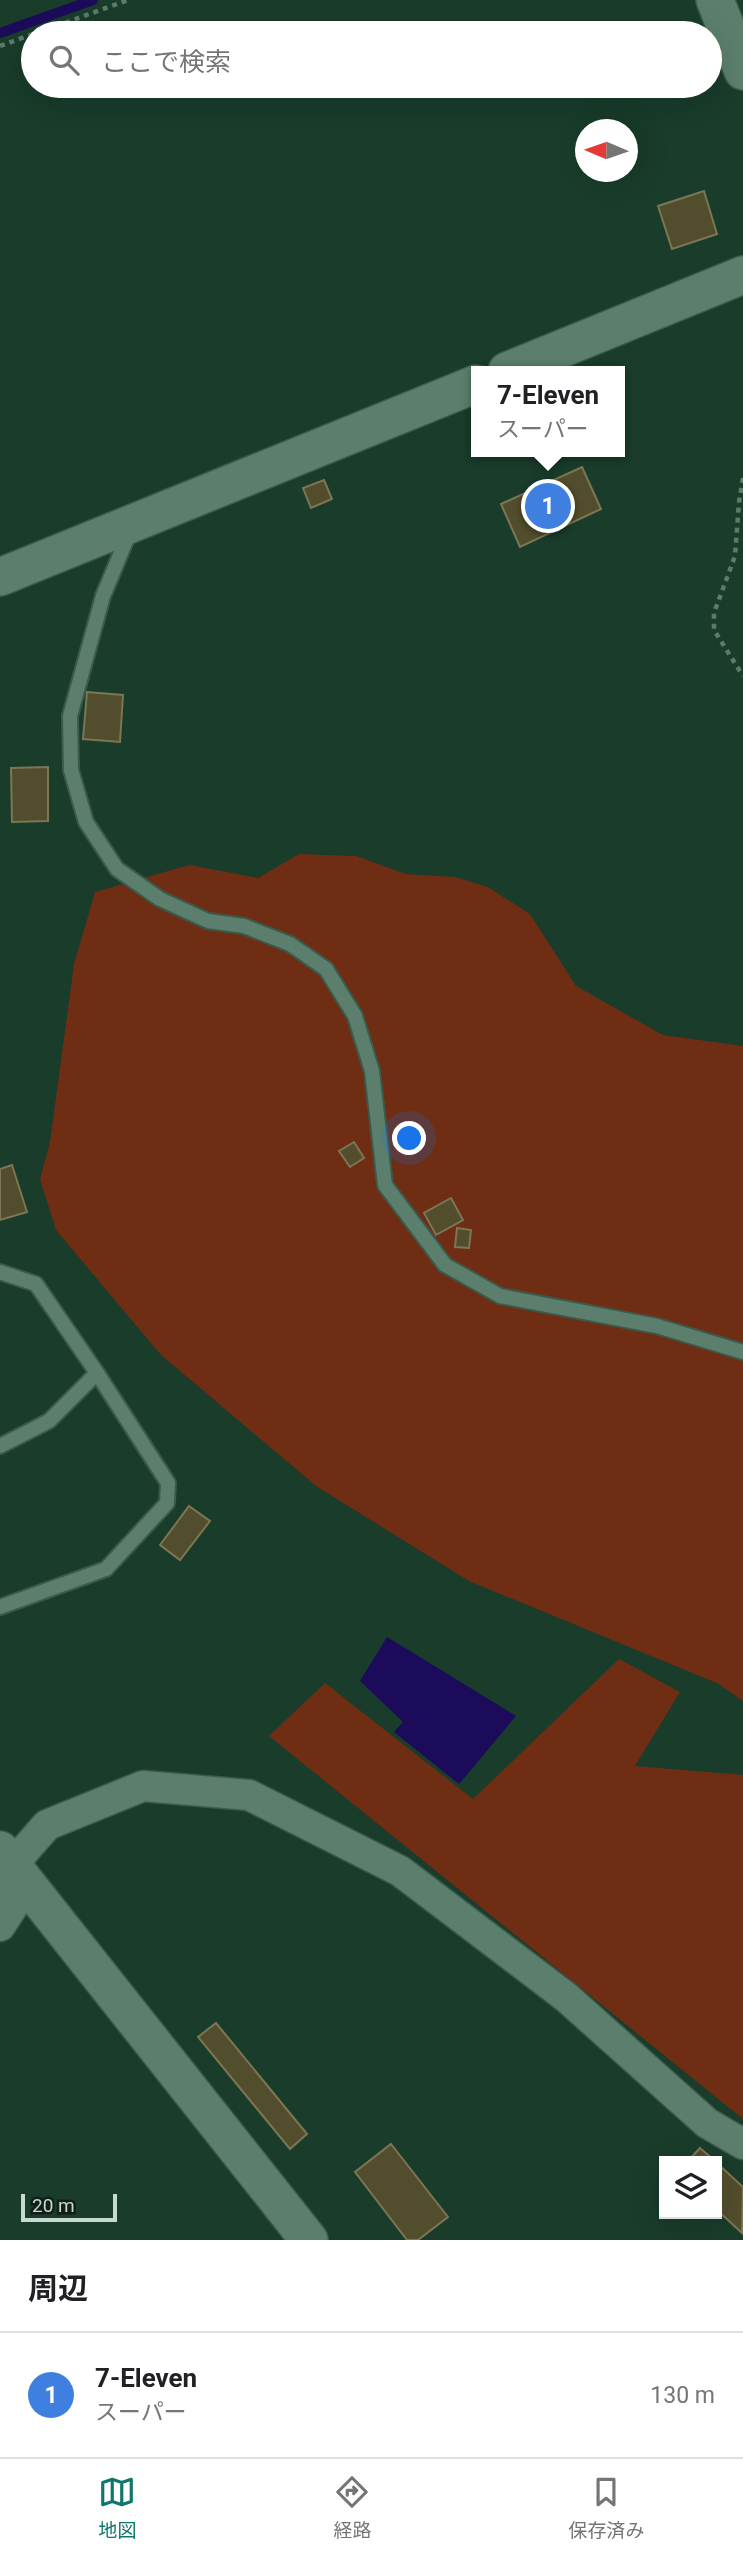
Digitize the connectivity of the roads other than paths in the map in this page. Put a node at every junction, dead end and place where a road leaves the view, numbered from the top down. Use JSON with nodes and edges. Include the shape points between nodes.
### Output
{"nodes":[{"id":1,"x":715,"y":0,"type":"edge"},
{"id":2,"x":743,"y":71,"type":"edge"},
{"id":3,"x":743,"y":275,"type":"edge"},
{"id":4,"x":519,"y":366,"type":"edge"},
{"id":5,"x":471,"y":386,"type":"edge"},
{"id":6,"x":133,"y":523,"type":"junction"},
{"id":7,"x":0,"y":577,"type":"edge"},
{"id":8,"x":0,"y":1272,"type":"edge"},
{"id":9,"x":743,"y":1352,"type":"edge"},
{"id":10,"x":97,"y":1373,"type":"junction"},
{"id":11,"x":0,"y":1446,"type":"edge"},
{"id":12,"x":0,"y":1607,"type":"edge"},
{"id":13,"x":6,"y":1858,"type":"edge"},
{"id":14,"x":0,"y":1926,"type":"edge"},
{"id":15,"x":743,"y":2144,"type":"edge"},
{"id":16,"x":309,"y":2240,"type":"edge"}],
"edges":[{"from":1,"to":2,"type":"street"},
{"from":3,"to":4,"type":"street"},
{"from":5,"to":6,"type":"street"},
{"from":6,"to":7,"type":"street"},
{"from":6,"to":9,"type":"lane","via":[[103,596],[70,716],[71,770],[86,822],[117,869],[160,899],[208,921],[244,926],[290,944],[326,969],[355,1016],[372,1071],[385,1185],[445,1265],[500,1296],[657,1326]]},
{"from":8,"to":10,"type":"lane","via":[[36,1284]]},
{"from":10,"to":11,"type":"lane","via":[[49,1421]]},
{"from":10,"to":12,"type":"lane","via":[[167,1483],[167,1503],[106,1569]]},
{"from":13,"to":14,"type":"street","via":[[15,1903]]},
{"from":13,"to":15,"type":"street","via":[[47,1825],[143,1786],[249,1795],[400,1871],[566,1997],[707,2123]]},
{"from":13,"to":16,"type":"street"}]}
